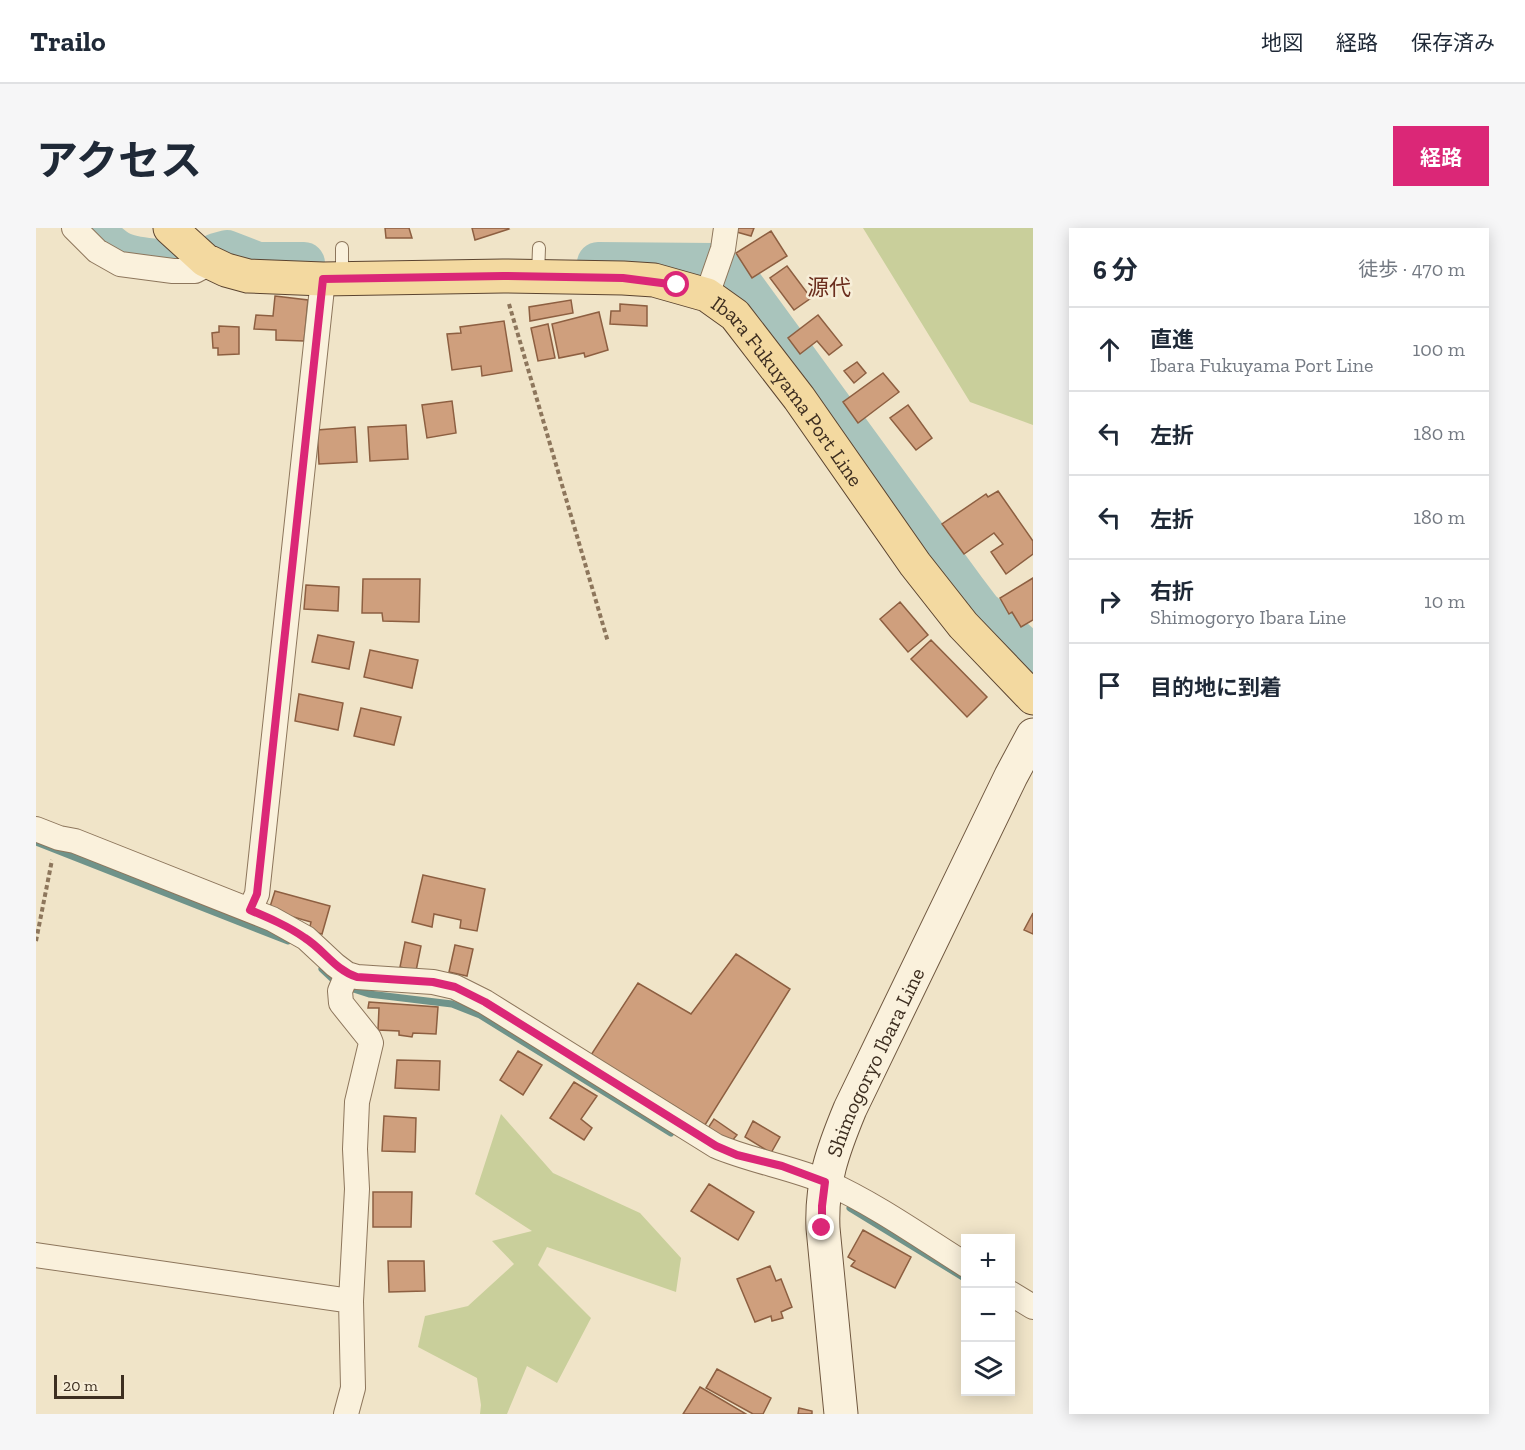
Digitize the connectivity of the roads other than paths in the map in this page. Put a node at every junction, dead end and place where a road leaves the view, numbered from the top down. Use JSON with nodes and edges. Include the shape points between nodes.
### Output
{"nodes":[{"id":1,"x":74,"y":228,"type":"edge"},
{"id":2,"x":726,"y":228,"type":"edge"},
{"id":3,"x":175,"y":230,"type":"edge"},
{"id":4,"x":210,"y":263,"type":"junction"},
{"id":5,"x":338,"y":266,"type":"junction"},
{"id":6,"x":707,"y":295,"type":"junction"},
{"id":7,"x":1027,"y":682,"type":"edge"},
{"id":8,"x":1033,"y":735,"type":"edge"},
{"id":9,"x":36,"y":829,"type":"edge"},
{"id":10,"x":250,"y":910,"type":"junction"},
{"id":11,"x":344,"y":981,"type":"junction"},
{"id":12,"x":825,"y":1182,"type":"junction"},
{"id":13,"x":36,"y":1255,"type":"edge"},
{"id":14,"x":961,"y":1262,"type":"edge"},
{"id":15,"x":1015,"y":1296,"type":"edge"},
{"id":16,"x":351,"y":1301,"type":"junction"},
{"id":17,"x":1033,"y":1307,"type":"edge"},
{"id":18,"x":346,"y":1414,"type":"edge"},
{"id":19,"x":841,"y":1414,"type":"edge"}],
"edges":[{"from":1,"to":4,"type":"street","via":[[97,251],[120,264],[195,271]]},
{"from":2,"to":6,"type":"street"},
{"from":3,"to":4,"type":"main road","name":"Ibara Fukuyama Port Line"},
{"from":4,"to":5,"type":"main road","name":"Ibara Fukuyama Port Line","via":[[248,276]]},
{"from":5,"to":6,"type":"main road","name":"Ibara Fukuyama Port Line","via":[[503,276],[539,262],[654,280]]},
{"from":5,"to":10,"type":"street","via":[[257,894]]},
{"from":6,"to":7,"type":"main road","name":"Ibara Fukuyama Port Line","via":[[735,315],[963,626]]},
{"from":8,"to":12,"type":"main road","name":"Shimogoryo Ibara Line","via":[[850,1109]]},
{"from":9,"to":10,"type":"street"},
{"from":10,"to":11,"type":"street","via":[[306,938]]},
{"from":11,"to":12,"type":"street","via":[[357,977],[455,987],[716,1146]]},
{"from":11,"to":16,"type":"street","via":[[341,1003],[371,1043],[357,1102]]},
{"from":12,"to":14,"type":"street","via":[[861,1199]]},
{"from":12,"to":19,"type":"main road","name":"Shimogoryo Ibara Line","via":[[822,1228]]},
{"from":13,"to":16,"type":"street"},
{"from":15,"to":17,"type":"street"},
{"from":16,"to":18,"type":"street","via":[[353,1388]]}]}
